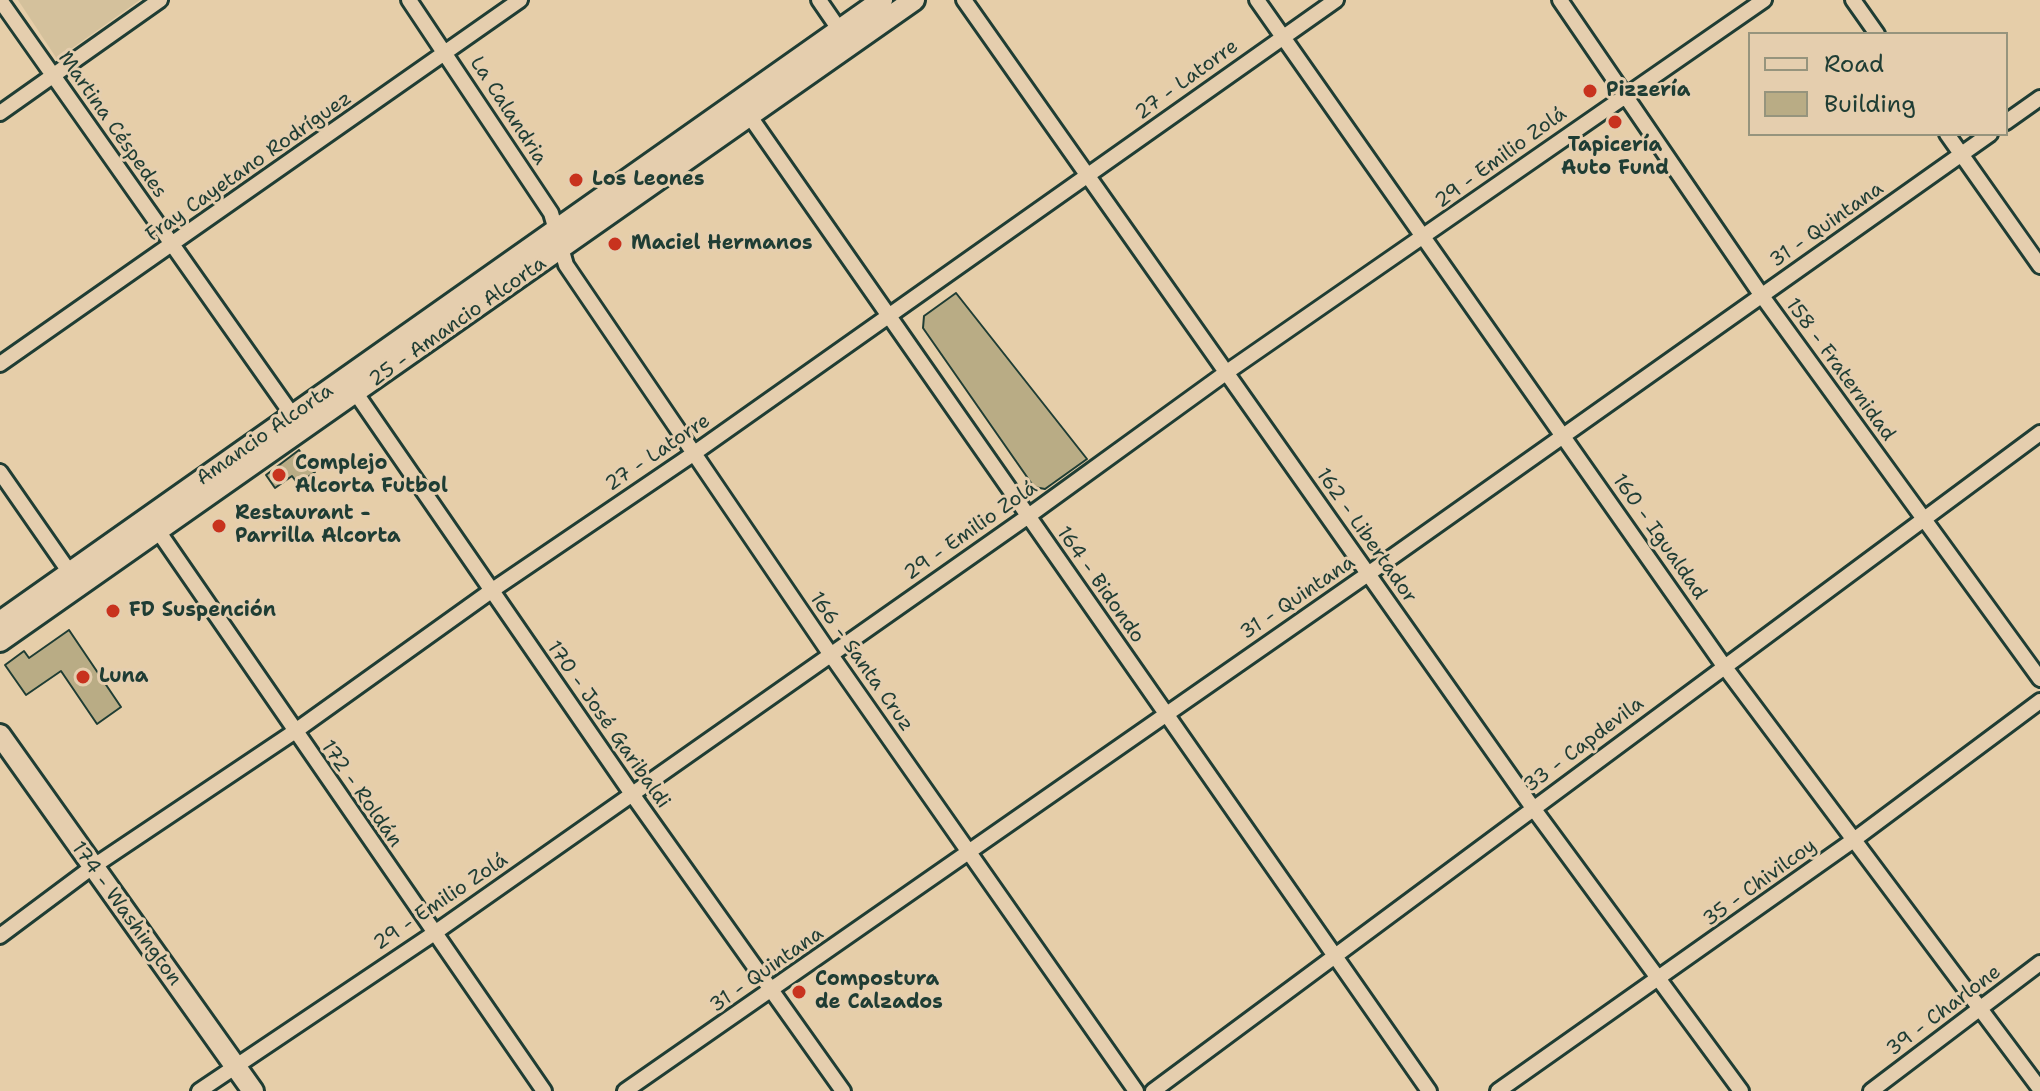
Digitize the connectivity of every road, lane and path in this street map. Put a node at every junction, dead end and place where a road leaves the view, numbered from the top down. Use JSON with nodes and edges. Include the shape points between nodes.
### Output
{"nodes":[{"id":1,"x":0,"y":0,"type":"edge"},
{"id":2,"x":160,"y":0,"type":"edge"},
{"id":3,"x":409,"y":0,"type":"edge"},
{"id":4,"x":520,"y":0,"type":"edge"},
{"id":5,"x":819,"y":0,"type":"edge"},
{"id":6,"x":882,"y":0,"type":"edge"},
{"id":7,"x":914,"y":0,"type":"edge"},
{"id":8,"x":964,"y":0,"type":"edge"},
{"id":9,"x":1257,"y":0,"type":"edge"},
{"id":10,"x":1336,"y":0,"type":"edge"},
{"id":11,"x":1560,"y":0,"type":"edge"},
{"id":12,"x":1764,"y":0,"type":"edge"},
{"id":13,"x":1853,"y":0,"type":"edge"},
{"id":14,"x":1876,"y":32,"type":"edge"},
{"id":15,"x":1283,"y":36,"type":"junction"},
{"id":16,"x":845,"y":38,"type":"junction"},
{"id":17,"x":445,"y":52,"type":"junction"},
{"id":18,"x":53,"y":76,"type":"junction"},
{"id":19,"x":1626,"y":93,"type":"junction"},
{"id":20,"x":2040,"y":98,"type":"edge"},
{"id":21,"x":744,"y":109,"type":"junction"},
{"id":22,"x":0,"y":113,"type":"edge"},
{"id":23,"x":2008,"y":121,"type":"edge"},
{"id":24,"x":1948,"y":136,"type":"edge"},
{"id":25,"x":1987,"y":136,"type":"edge"},
{"id":26,"x":1961,"y":155,"type":"junction"},
{"id":27,"x":1088,"y":176,"type":"junction"},
{"id":28,"x":555,"y":228,"type":"junction"},
{"id":29,"x":1425,"y":237,"type":"junction"},
{"id":30,"x":172,"y":246,"type":"junction"},
{"id":31,"x":560,"y":251,"type":"junction"},
{"id":32,"x":2040,"y":266,"type":"edge"},
{"id":33,"x":1762,"y":296,"type":"junction"},
{"id":34,"x":891,"y":316,"type":"junction"},
{"id":35,"x":0,"y":364,"type":"edge"},
{"id":36,"x":1227,"y":372,"type":"junction"},
{"id":37,"x":351,"y":386,"type":"junction"},
{"id":38,"x":298,"y":422,"type":"junction"},
{"id":39,"x":2040,"y":433,"type":"edge"},
{"id":40,"x":1563,"y":434,"type":"junction"},
{"id":41,"x":693,"y":454,"type":"junction"},
{"id":42,"x":0,"y":472,"type":"edge"},
{"id":43,"x":1027,"y":517,"type":"junction"},
{"id":44,"x":1922,"y":520,"type":"junction"},
{"id":45,"x":153,"y":524,"type":"junction"},
{"id":46,"x":1368,"y":574,"type":"junction"},
{"id":47,"x":74,"y":580,"type":"junction"},
{"id":48,"x":491,"y":591,"type":"junction"},
{"id":49,"x":0,"y":622,"type":"edge"},
{"id":50,"x":0,"y":641,"type":"edge"},
{"id":51,"x":831,"y":655,"type":"junction"},
{"id":52,"x":1724,"y":666,"type":"junction"},
{"id":53,"x":2040,"y":679,"type":"edge"},
{"id":54,"x":2040,"y":701,"type":"edge"},
{"id":55,"x":1166,"y":712,"type":"junction"},
{"id":56,"x":294,"y":732,"type":"junction"},
{"id":57,"x":0,"y":735,"type":"edge"},
{"id":58,"x":632,"y":794,"type":"junction"},
{"id":59,"x":1533,"y":808,"type":"junction"},
{"id":60,"x":1855,"y":839,"type":"junction"},
{"id":61,"x":970,"y":852,"type":"junction"},
{"id":62,"x":91,"y":868,"type":"junction"},
{"id":63,"x":433,"y":934,"type":"junction"},
{"id":64,"x":0,"y":936,"type":"edge"},
{"id":65,"x":1337,"y":957,"type":"junction"},
{"id":66,"x":2040,"y":963,"type":"edge"},
{"id":67,"x":1658,"y":980,"type":"junction"},
{"id":68,"x":772,"y":992,"type":"junction"},
{"id":69,"x":1981,"y":1009,"type":"junction"},
{"id":70,"x":235,"y":1064,"type":"junction"},
{"id":71,"x":2040,"y":1089,"type":"edge"},
{"id":72,"x":199,"y":1091,"type":"edge"},
{"id":73,"x":253,"y":1091,"type":"edge"},
{"id":74,"x":544,"y":1091,"type":"edge"},
{"id":75,"x":625,"y":1091,"type":"edge"},
{"id":76,"x":843,"y":1091,"type":"edge"},
{"id":77,"x":1136,"y":1091,"type":"edge"},
{"id":78,"x":1153,"y":1091,"type":"edge"},
{"id":79,"x":1429,"y":1091,"type":"edge"},
{"id":80,"x":1498,"y":1091,"type":"edge"},
{"id":81,"x":1741,"y":1091,"type":"edge"},
{"id":82,"x":1871,"y":1091,"type":"edge"}],
"edges":[{"from":1,"to":18,"type":"street","name":"Martina Céspedes"},
{"from":2,"to":18,"type":"street"},
{"from":3,"to":17,"type":"street","name":"La Calandria"},
{"from":4,"to":17,"type":"street","name":"Fray Cayetano Rodríguez"},
{"from":5,"to":16,"type":"street"},
{"from":6,"to":16,"type":"main road"},
{"from":7,"to":16,"type":"main road","name":"25 - Amancio Alcorta"},
{"from":8,"to":27,"type":"street","name":"162 - Libertador"},
{"from":9,"to":15,"type":"street","name":"160 - Igualdad"},
{"from":10,"to":15,"type":"street","name":"27 - Latorre"},
{"from":11,"to":19,"type":"street","name":"158 - Fraternidad"},
{"from":12,"to":19,"type":"street","name":"29 - Emilio Zolá"},
{"from":13,"to":14,"type":"street"},
{"from":15,"to":27,"type":"street","name":"27 - Latorre"},
{"from":15,"to":29,"type":"street","name":"160 - Igualdad"},
{"from":16,"to":21,"type":"main road","name":"25 - Amancio Alcorta"},
{"from":17,"to":28,"type":"street","name":"La Calandria","via":[[551,213]]},
{"from":17,"to":30,"type":"street","name":"Fray Cayetano Rodríguez"},
{"from":18,"to":22,"type":"street"},
{"from":18,"to":30,"type":"street","name":"Martina Céspedes"},
{"from":19,"to":29,"type":"street","name":"29 - Emilio Zolá"},
{"from":19,"to":33,"type":"street","name":"158 - Fraternidad"},
{"from":20,"to":23,"type":"street"},
{"from":21,"to":28,"type":"main road","name":"Amancio Alcorta"},
{"from":21,"to":31,"type":"main road","name":"25 - Amancio Alcorta"},
{"from":21,"to":34,"type":"street","name":"164 - Bidondo"},
{"from":24,"to":26,"type":"street"},
{"from":25,"to":26,"type":"street","name":"31 - Quintana"},
{"from":26,"to":32,"type":"street"},
{"from":26,"to":33,"type":"street","name":"31 - Quintana"},
{"from":27,"to":34,"type":"street","name":"27 - Latorre"},
{"from":27,"to":36,"type":"street","name":"162 - Libertador"},
{"from":28,"to":31,"type":"street","name":"La Calandria"},
{"from":28,"to":37,"type":"main road","name":"Amancio Alcorta"},
{"from":29,"to":36,"type":"street","name":"29 - Emilio Zolá"},
{"from":29,"to":40,"type":"street","name":"160 - Igualdad"},
{"from":30,"to":35,"type":"street","name":"Fray Cayetano Rodríguez"},
{"from":30,"to":38,"type":"street","name":"Martina Céspedes"},
{"from":31,"to":37,"type":"main road","name":"25 - Amancio Alcorta"},
{"from":31,"to":41,"type":"street","name":"166 - Santa Cruz"},
{"from":33,"to":40,"type":"street","name":"31 - Quintana"},
{"from":33,"to":44,"type":"street","name":"158 - Fraternidad"},
{"from":34,"to":41,"type":"street","name":"27 - Latorre"},
{"from":34,"to":43,"type":"street","name":"164 - Bidondo"},
{"from":36,"to":43,"type":"street","name":"29 - Emilio Zolá"},
{"from":36,"to":46,"type":"street","name":"162 - Libertador"},
{"from":37,"to":38,"type":"main road","name":"25 - Amancio Alcorta"},
{"from":37,"to":48,"type":"street","name":"170 - José Garibaldi"},
{"from":38,"to":45,"type":"main road","name":"25 - Amancio Alcorta"},
{"from":39,"to":44,"type":"street","name":"33 - Capdevila"},
{"from":40,"to":46,"type":"street","name":"31 - Quintana"},
{"from":40,"to":52,"type":"street","name":"160 - Igualdad"},
{"from":41,"to":48,"type":"street","name":"27 - Latorre"},
{"from":41,"to":51,"type":"street","name":"166 - Santa Cruz"},
{"from":42,"to":47,"type":"street"},
{"from":43,"to":51,"type":"street","name":"29 - Emilio Zolá"},
{"from":43,"to":55,"type":"street","name":"164 - Bidondo"},
{"from":44,"to":52,"type":"street","name":"33 - Capdevila"},
{"from":44,"to":53,"type":"street","name":"158 - Fraternidad"},
{"from":45,"to":47,"type":"main road"},
{"from":45,"to":56,"type":"street","name":"172 - Roldán"},
{"from":46,"to":55,"type":"street","name":"31 - Quintana"},
{"from":46,"to":59,"type":"street","name":"162 - Libertador"},
{"from":47,"to":49,"type":"main road"},
{"from":47,"to":50,"type":"main road"},
{"from":48,"to":56,"type":"street","name":"27 - Latorre"},
{"from":48,"to":58,"type":"street","name":"170 - José Garibaldi"},
{"from":51,"to":58,"type":"street","name":"29 - Emilio Zolá"},
{"from":51,"to":61,"type":"street","name":"166 - Santa Cruz"},
{"from":52,"to":59,"type":"street","name":"33 - Capdevila"},
{"from":52,"to":60,"type":"street","name":"160 - Igualdad"},
{"from":54,"to":60,"type":"street","name":"35 - Chivilcoy"},
{"from":55,"to":61,"type":"street","name":"31 - Quintana"},
{"from":55,"to":65,"type":"street","name":"164 - Bidondo"},
{"from":56,"to":62,"type":"street","name":"27 - Latorre"},
{"from":56,"to":63,"type":"street","name":"172 - Roldán"},
{"from":57,"to":62,"type":"main road","name":"174 - Washington"},
{"from":58,"to":63,"type":"street","name":"29 - Emilio Zolá"},
{"from":58,"to":68,"type":"street","name":"170 - José Garibaldi"},
{"from":59,"to":65,"type":"street","name":"33 - Capdevila"},
{"from":59,"to":67,"type":"street","name":"162 - Libertador"},
{"from":60,"to":67,"type":"street","name":"35 - Chivilcoy"},
{"from":60,"to":69,"type":"street","name":"160 - Igualdad"},
{"from":61,"to":68,"type":"street","name":"31 - Quintana"},
{"from":61,"to":77,"type":"street","name":"166 - Santa Cruz"},
{"from":62,"to":64,"type":"street","name":"27 - Latorre"},
{"from":62,"to":70,"type":"main road","name":"174 - Washington"},
{"from":63,"to":70,"type":"street","name":"29 - Emilio Zolá"},
{"from":63,"to":74,"type":"street","name":"172 - Roldán"},
{"from":65,"to":78,"type":"street","name":"33 - Capdevila"},
{"from":65,"to":79,"type":"street","name":"164 - Bidondo"},
{"from":66,"to":69,"type":"street","name":"39 - Charlone"},
{"from":67,"to":80,"type":"street","name":"35 - Chivilcoy"},
{"from":67,"to":81,"type":"street","name":"162 - Libertador"},
{"from":68,"to":75,"type":"street","name":"31 - Quintana"},
{"from":68,"to":76,"type":"street","name":"170 - José Garibaldi"},
{"from":69,"to":71,"type":"street","name":"160 - Igualdad"},
{"from":69,"to":82,"type":"street","name":"39 - Charlone"},
{"from":70,"to":72,"type":"street","name":"29 - Emilio Zolá"},
{"from":70,"to":73,"type":"main road","name":"174 - Washington"}]}
